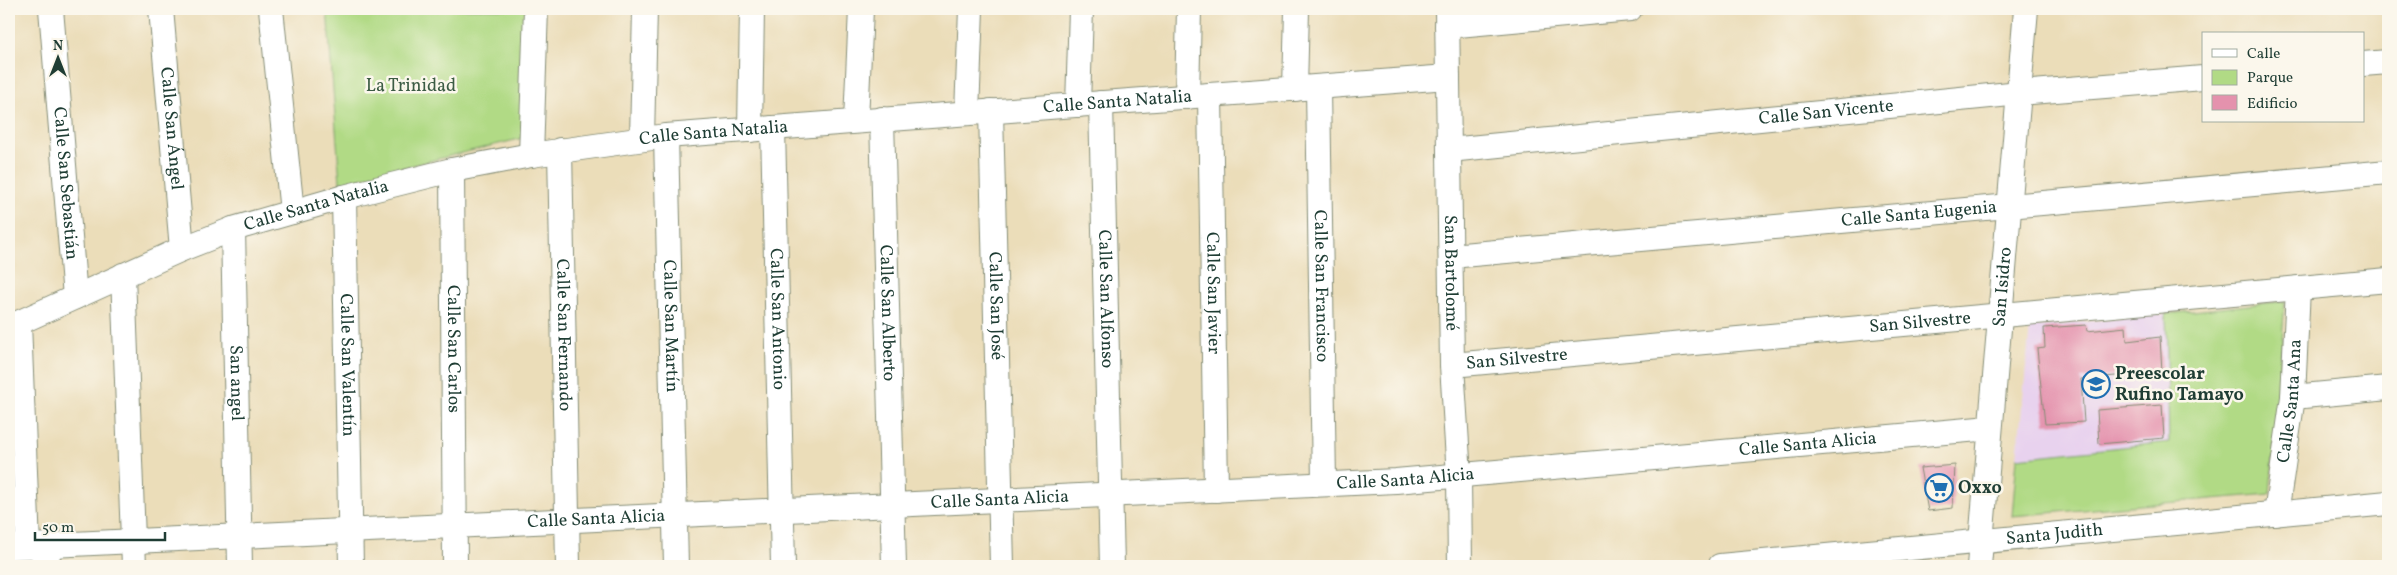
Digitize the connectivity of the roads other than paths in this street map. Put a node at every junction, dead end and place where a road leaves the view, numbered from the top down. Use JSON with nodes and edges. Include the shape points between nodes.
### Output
{"nodes":[{"id":1,"x":51,"y":9,"type":"edge"},
{"id":2,"x":161,"y":9,"type":"edge"},
{"id":3,"x":271,"y":9,"type":"edge"},
{"id":4,"x":536,"y":9,"type":"edge"},
{"id":5,"x":645,"y":9,"type":"edge"},
{"id":6,"x":752,"y":9,"type":"edge"},
{"id":7,"x":861,"y":9,"type":"edge"},
{"id":8,"x":971,"y":9,"type":"edge"},
{"id":9,"x":1081,"y":9,"type":"edge"},
{"id":10,"x":1189,"y":9,"type":"edge"},
{"id":11,"x":1297,"y":9,"type":"edge"},
{"id":12,"x":1630,"y":9,"type":"edge"},
{"id":13,"x":2026,"y":9,"type":"edge"},
{"id":14,"x":1447,"y":18,"type":"edge"},
{"id":15,"x":2388,"y":62,"type":"edge"},
{"id":16,"x":2364,"y":64,"type":"edge"},
{"id":17,"x":1448,"y":77,"type":"junction"},
{"id":18,"x":2202,"y":78,"type":"edge"},
{"id":19,"x":1307,"y":88,"type":"junction"},
{"id":20,"x":2020,"y":93,"type":"junction"},
{"id":21,"x":1199,"y":96,"type":"junction"},
{"id":22,"x":1090,"y":104,"type":"junction"},
{"id":23,"x":991,"y":111,"type":"junction"},
{"id":24,"x":967,"y":113,"type":"junction"},
{"id":25,"x":882,"y":120,"type":"junction"},
{"id":26,"x":856,"y":122,"type":"junction"},
{"id":27,"x":761,"y":129,"type":"junction"},
{"id":28,"x":666,"y":136,"type":"junction"},
{"id":29,"x":642,"y":138,"type":"junction"},
{"id":30,"x":560,"y":150,"type":"junction"},
{"id":31,"x":1449,"y":150,"type":"junction"},
{"id":32,"x":531,"y":155,"type":"junction"},
{"id":33,"x":452,"y":170,"type":"junction"},
{"id":34,"x":2388,"y":172,"type":"edge"},
{"id":35,"x":344,"y":197,"type":"junction"},
{"id":36,"x":2010,"y":204,"type":"junction"},
{"id":37,"x":292,"y":212,"type":"junction"},
{"id":38,"x":233,"y":229,"type":"junction"},
{"id":39,"x":182,"y":248,"type":"junction"},
{"id":40,"x":1451,"y":256,"type":"junction"},
{"id":41,"x":123,"y":275,"type":"junction"},
{"id":42,"x":2388,"y":280,"type":"edge"},
{"id":43,"x":2298,"y":288,"type":"junction"},
{"id":44,"x":75,"y":297,"type":"junction"},
{"id":45,"x":2000,"y":315,"type":"junction"},
{"id":46,"x":14,"y":325,"type":"edge"},
{"id":47,"x":1452,"y":365,"type":"junction"},
{"id":48,"x":2388,"y":388,"type":"edge"},
{"id":49,"x":2293,"y":397,"type":"junction"},
{"id":50,"x":1990,"y":428,"type":"junction"},
{"id":51,"x":1459,"y":476,"type":"junction"},
{"id":52,"x":1324,"y":484,"type":"junction"},
{"id":53,"x":1216,"y":490,"type":"junction"},
{"id":54,"x":1110,"y":495,"type":"junction"},
{"id":55,"x":1000,"y":500,"type":"junction"},
{"id":56,"x":2388,"y":503,"type":"edge"},
{"id":57,"x":893,"y":505,"type":"junction"},
{"id":58,"x":782,"y":510,"type":"junction"},
{"id":59,"x":2276,"y":514,"type":"junction"},
{"id":60,"x":674,"y":516,"type":"junction"},
{"id":61,"x":567,"y":521,"type":"junction"},
{"id":62,"x":454,"y":526,"type":"junction"},
{"id":63,"x":350,"y":531,"type":"junction"},
{"id":64,"x":239,"y":536,"type":"junction"},
{"id":65,"x":1981,"y":540,"type":"junction"},
{"id":66,"x":134,"y":541,"type":"junction"},
{"id":67,"x":53,"y":545,"type":"junction"},
{"id":68,"x":18,"y":546,"type":"edge"},
{"id":69,"x":41,"y":566,"type":"edge"},
{"id":70,"x":134,"y":566,"type":"edge"},
{"id":71,"x":240,"y":566,"type":"edge"},
{"id":72,"x":351,"y":566,"type":"edge"},
{"id":73,"x":455,"y":566,"type":"edge"},
{"id":74,"x":568,"y":566,"type":"edge"},
{"id":75,"x":676,"y":566,"type":"edge"},
{"id":76,"x":783,"y":566,"type":"edge"},
{"id":77,"x":894,"y":566,"type":"edge"},
{"id":78,"x":1002,"y":566,"type":"edge"},
{"id":79,"x":1112,"y":566,"type":"edge"},
{"id":80,"x":1460,"y":566,"type":"edge"},
{"id":81,"x":1720,"y":566,"type":"edge"},
{"id":82,"x":1979,"y":566,"type":"edge"}],
"edges":[{"from":1,"to":44,"type":"street","name":"Calle San Sebastián"},
{"from":2,"to":39,"type":"street","name":"Calle San Ángel"},
{"from":3,"to":37,"type":"street"},
{"from":4,"to":32,"type":"street"},
{"from":5,"to":29,"type":"street"},
{"from":6,"to":27,"type":"street","name":"Calle San Antonio"},
{"from":7,"to":26,"type":"street"},
{"from":8,"to":24,"type":"street"},
{"from":9,"to":22,"type":"street","name":"Calle San Alfonso"},
{"from":10,"to":21,"type":"street","name":"Calle San Javier"},
{"from":11,"to":19,"type":"street","name":"Calle San Francisco"},
{"from":12,"to":14,"type":"street"},
{"from":13,"to":20,"type":"street","name":"San Isidro"},
{"from":14,"to":17,"type":"street","name":"San Bartolomé"},
{"from":15,"to":16,"type":"street"},
{"from":17,"to":19,"type":"street","name":"Calle Santa Natalia"},
{"from":17,"to":31,"type":"street","name":"San Bartolomé"},
{"from":18,"to":20,"type":"street","name":"Calle San Vicente"},
{"from":19,"to":21,"type":"street","name":"Calle Santa Natalia"},
{"from":19,"to":52,"type":"street","name":"Calle San Francisco"},
{"from":20,"to":31,"type":"street","name":"Calle San Vicente"},
{"from":20,"to":36,"type":"street","name":"San Isidro"},
{"from":21,"to":22,"type":"street","name":"Calle Santa Natalia"},
{"from":21,"to":53,"type":"street","name":"Calle San Javier"},
{"from":22,"to":23,"type":"street","name":"Calle Santa Natalia"},
{"from":22,"to":54,"type":"street","name":"Calle San Alfonso"},
{"from":23,"to":24,"type":"street","name":"Calle Santa Natalia"},
{"from":23,"to":55,"type":"street","name":"Calle San José"},
{"from":24,"to":25,"type":"street","name":"Calle Santa Natalia"},
{"from":25,"to":26,"type":"street","name":"Calle Santa Natalia"},
{"from":25,"to":57,"type":"street","name":"Calle San Alberto"},
{"from":26,"to":27,"type":"street","name":"Calle Santa Natalia"},
{"from":27,"to":28,"type":"street","name":"Calle Santa Natalia"},
{"from":27,"to":58,"type":"street","name":"Calle San Antonio"},
{"from":28,"to":29,"type":"street","name":"Calle Santa Natalia"},
{"from":28,"to":60,"type":"street","name":"Calle San Martín"},
{"from":29,"to":30,"type":"street","name":"Calle Santa Natalia"},
{"from":30,"to":32,"type":"street","name":"Calle Santa Natalia"},
{"from":30,"to":61,"type":"street","name":"Calle San Fernando"},
{"from":31,"to":40,"type":"street","name":"San Bartolomé"},
{"from":32,"to":33,"type":"street","name":"Calle Santa Natalia"},
{"from":33,"to":35,"type":"street","name":"Calle Santa Natalia"},
{"from":33,"to":62,"type":"street","name":"Calle San Carlos"},
{"from":34,"to":36,"type":"street","name":"Calle Santa Eugenia"},
{"from":35,"to":37,"type":"street","name":"Calle Santa Natalia"},
{"from":35,"to":63,"type":"street","name":"Calle San Valentín"},
{"from":36,"to":40,"type":"street","name":"Calle Santa Eugenia"},
{"from":36,"to":45,"type":"street","name":"San Isidro"},
{"from":37,"to":38,"type":"street","name":"Calle Santa Natalia"},
{"from":38,"to":39,"type":"street","name":"Calle Santa Natalia"},
{"from":38,"to":64,"type":"street","name":"San angel"},
{"from":39,"to":41,"type":"street","name":"Calle Santa Natalia"},
{"from":40,"to":47,"type":"street","name":"San Bartolomé"},
{"from":41,"to":44,"type":"street","name":"Calle Santa Natalia"},
{"from":41,"to":66,"type":"street"},
{"from":42,"to":43,"type":"street","name":"San Silvestre"},
{"from":43,"to":45,"type":"street","name":"San Silvestre"},
{"from":43,"to":49,"type":"street","name":"Calle Santa Ana"},
{"from":44,"to":46,"type":"street","name":"Calle Santa Natalia"},
{"from":45,"to":47,"type":"street","name":"San Silvestre"},
{"from":45,"to":50,"type":"street","name":"San Isidro"},
{"from":46,"to":68,"type":"street"},
{"from":47,"to":51,"type":"street","name":"San Bartolomé"},
{"from":48,"to":49,"type":"street"},
{"from":49,"to":59,"type":"street","name":"Calle Santa Ana"},
{"from":50,"to":51,"type":"street","name":"Calle Santa Alicia"},
{"from":50,"to":65,"type":"street","name":"San Isidro"},
{"from":51,"to":52,"type":"street","name":"Calle Santa Alicia"},
{"from":51,"to":80,"type":"street","name":"San Bartolomé"},
{"from":52,"to":53,"type":"street","name":"Calle Santa Alicia"},
{"from":53,"to":54,"type":"street","name":"Calle Santa Alicia"},
{"from":54,"to":55,"type":"street","name":"Calle Santa Alicia"},
{"from":54,"to":79,"type":"street","name":"Calle San Alfonso"},
{"from":55,"to":57,"type":"street","name":"Calle Santa Alicia"},
{"from":55,"to":78,"type":"street","name":"Calle San José"},
{"from":56,"to":59,"type":"street","name":"Santa Judith"},
{"from":57,"to":58,"type":"street","name":"Calle Santa Alicia"},
{"from":57,"to":77,"type":"street","name":"Calle San Alberto"},
{"from":58,"to":60,"type":"street","name":"Calle Santa Alicia"},
{"from":58,"to":76,"type":"street","name":"Calle San Antonio"},
{"from":59,"to":65,"type":"street","name":"Santa Judith"},
{"from":60,"to":61,"type":"street","name":"Calle Santa Alicia"},
{"from":60,"to":75,"type":"street","name":"Calle San Martín"},
{"from":61,"to":62,"type":"street","name":"Calle Santa Alicia"},
{"from":61,"to":74,"type":"street","name":"Calle San Fernando"},
{"from":62,"to":63,"type":"street","name":"Calle Santa Alicia"},
{"from":62,"to":73,"type":"street","name":"Calle San Carlos"},
{"from":63,"to":64,"type":"street","name":"Calle Santa Alicia"},
{"from":63,"to":72,"type":"street","name":"Calle San Valentín"},
{"from":64,"to":66,"type":"street","name":"Calle Santa Alicia"},
{"from":64,"to":71,"type":"street","name":"San angel"},
{"from":65,"to":81,"type":"street","name":"Santa Judith"},
{"from":65,"to":82,"type":"street","name":"San Isidro"},
{"from":66,"to":67,"type":"street","name":"Calle Santa Alicia"},
{"from":66,"to":70,"type":"street"},
{"from":67,"to":68,"type":"street","name":"Calle Santa Alicia"},
{"from":67,"to":69,"type":"street"}]}
